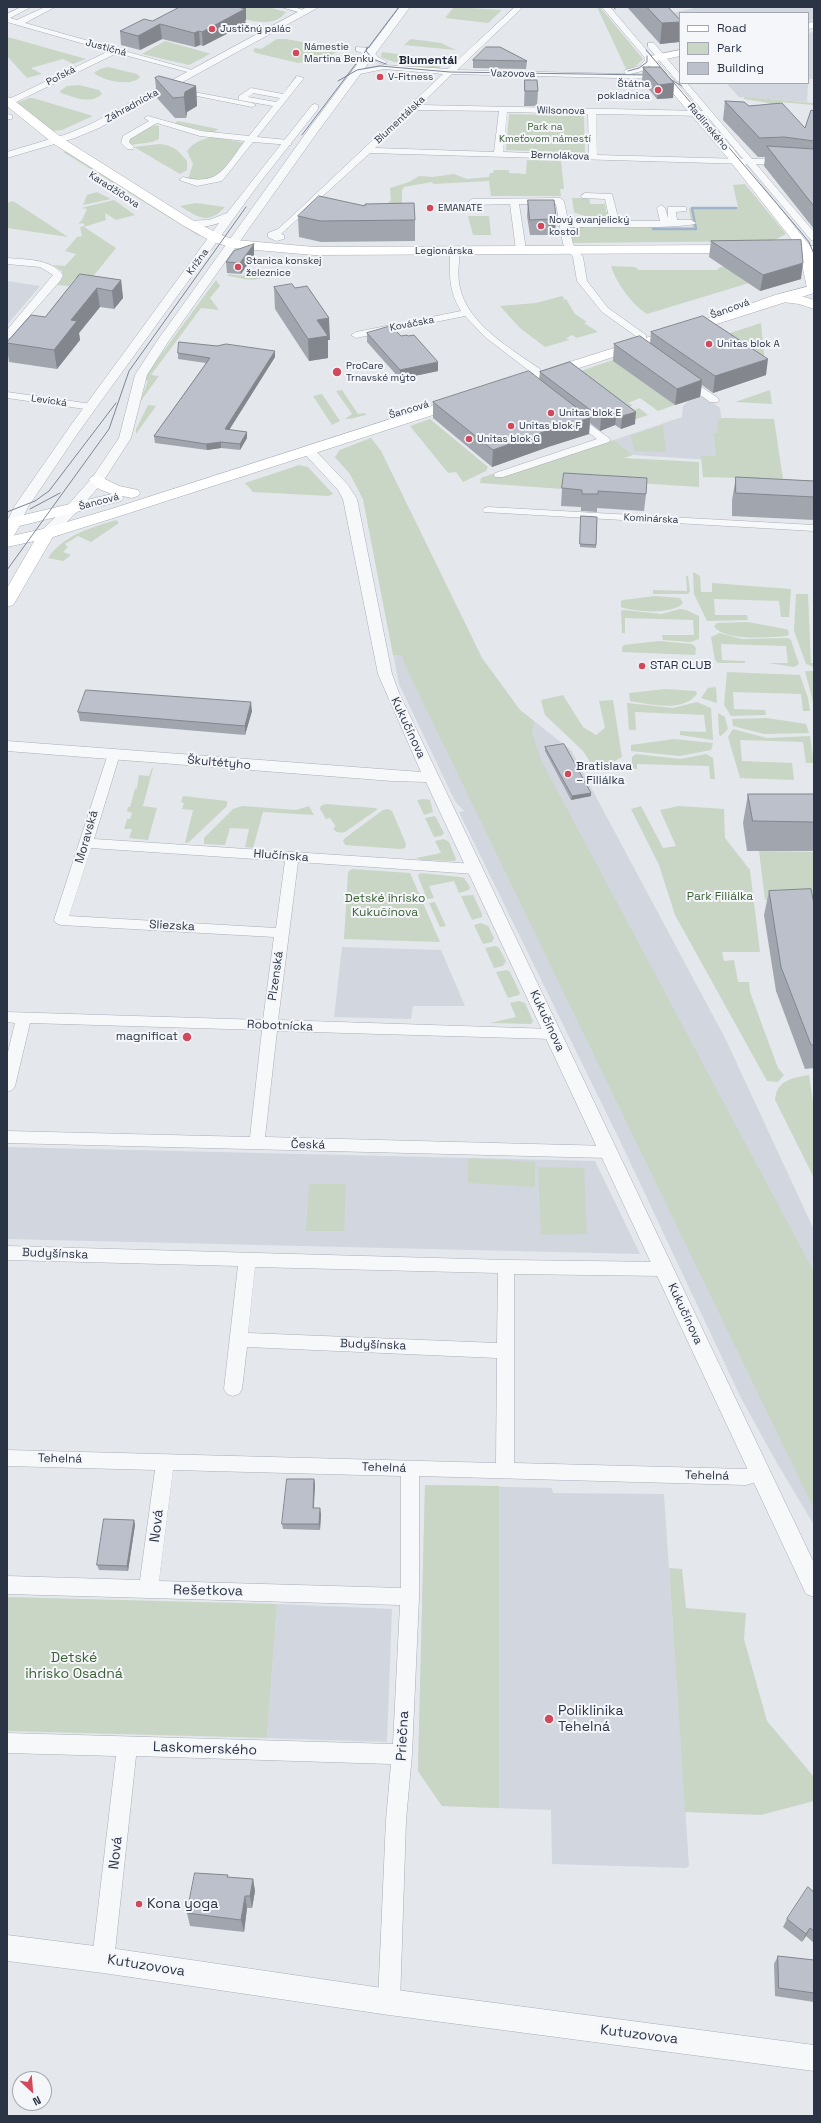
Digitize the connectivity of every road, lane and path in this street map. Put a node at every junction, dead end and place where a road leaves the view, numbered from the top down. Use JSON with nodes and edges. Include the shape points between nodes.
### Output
{"nodes":[{"id":1,"x":27,"y":7,"type":"edge"},
{"id":2,"x":51,"y":7,"type":"edge"},
{"id":3,"x":285,"y":7,"type":"edge"},
{"id":4,"x":314,"y":7,"type":"edge"},
{"id":5,"x":405,"y":7,"type":"edge"},
{"id":6,"x":519,"y":7,"type":"edge"},
{"id":7,"x":606,"y":7,"type":"edge"},
{"id":8,"x":305,"y":12,"type":"junction"},
{"id":9,"x":7,"y":16,"type":"edge"},
{"id":10,"x":7,"y":20,"type":"edge"},
{"id":11,"x":18,"y":23,"type":"junction"},
{"id":12,"x":368,"y":37,"type":"dead end"},
{"id":13,"x":647,"y":40,"type":"dead end"},
{"id":14,"x":359,"y":49,"type":"junction"},
{"id":15,"x":114,"y":50,"type":"junction"},
{"id":16,"x":370,"y":53,"type":"junction"},
{"id":17,"x":679,"y":53,"type":"edge"},
{"id":18,"x":352,"y":58,"type":"dead end"},
{"id":19,"x":656,"y":58,"type":"junction"},
{"id":20,"x":413,"y":69,"type":"junction"},
{"id":21,"x":195,"y":72,"type":"junction"},
{"id":22,"x":449,"y":72,"type":"junction"},
{"id":23,"x":355,"y":73,"type":"junction"},
{"id":24,"x":613,"y":75,"type":"junction"},
{"id":25,"x":300,"y":78,"type":"dead end"},
{"id":26,"x":679,"y":78,"type":"edge"},
{"id":27,"x":668,"y":79,"type":"junction"},
{"id":28,"x":684,"y":84,"type":"edge"},
{"id":29,"x":197,"y":94,"type":"dead end"},
{"id":30,"x":286,"y":97,"type":"junction"},
{"id":31,"x":321,"y":99,"type":"dead end"},
{"id":32,"x":8,"y":102,"type":"edge"},
{"id":33,"x":277,"y":107,"type":"junction"},
{"id":34,"x":413,"y":107,"type":"junction"},
{"id":35,"x":503,"y":110,"type":"junction"},
{"id":36,"x":592,"y":112,"type":"junction"},
{"id":37,"x":697,"y":114,"type":"junction"},
{"id":38,"x":710,"y":114,"type":"junction"},
{"id":39,"x":8,"y":116,"type":"edge"},
{"id":40,"x":258,"y":117,"type":"dead end"},
{"id":41,"x":178,"y":119,"type":"edge"},
{"id":42,"x":266,"y":120,"type":"junction"},
{"id":43,"x":20,"y":125,"type":"dead end"},
{"id":44,"x":169,"y":125,"type":"junction"},
{"id":45,"x":185,"y":129,"type":"junction"},
{"id":46,"x":161,"y":130,"type":"dead end"},
{"id":47,"x":200,"y":133,"type":"junction"},
{"id":48,"x":30,"y":134,"type":"dead end"},
{"id":49,"x":173,"y":136,"type":"dead end"},
{"id":50,"x":189,"y":140,"type":"dead end"},
{"id":51,"x":251,"y":140,"type":"junction"},
{"id":52,"x":58,"y":141,"type":"junction"},
{"id":53,"x":288,"y":143,"type":"junction"},
{"id":54,"x":44,"y":145,"type":"junction"},
{"id":55,"x":130,"y":147,"type":"dead end"},
{"id":56,"x":368,"y":150,"type":"junction"},
{"id":57,"x":498,"y":154,"type":"junction"},
{"id":58,"x":7,"y":155,"type":"edge"},
{"id":59,"x":593,"y":157,"type":"junction"},
{"id":60,"x":736,"y":162,"type":"junction"},
{"id":61,"x":751,"y":163,"type":"junction"},
{"id":62,"x":814,"y":164,"type":"edge"},
{"id":63,"x":183,"y":180,"type":"dead end"},
{"id":64,"x":585,"y":196,"type":"dead end"},
{"id":65,"x":472,"y":202,"type":"dead end"},
{"id":66,"x":514,"y":202,"type":"junction"},
{"id":67,"x":661,"y":208,"type":"dead end"},
{"id":68,"x":683,"y":209,"type":"dead end"},
{"id":69,"x":233,"y":214,"type":"junction"},
{"id":70,"x":188,"y":223,"type":"junction"},
{"id":71,"x":564,"y":224,"type":"junction"},
{"id":72,"x":615,"y":224,"type":"junction"},
{"id":73,"x":665,"y":224,"type":"junction"},
{"id":74,"x":691,"y":224,"type":"dead end"},
{"id":75,"x":798,"y":237,"type":"junction"},
{"id":76,"x":814,"y":238,"type":"edge"},
{"id":77,"x":212,"y":243,"type":"junction"},
{"id":78,"x":231,"y":248,"type":"junction"},
{"id":79,"x":294,"y":249,"type":"junction"},
{"id":80,"x":777,"y":249,"type":"junction"},
{"id":81,"x":521,"y":250,"type":"junction"},
{"id":82,"x":574,"y":250,"type":"junction"},
{"id":83,"x":810,"y":250,"type":"edge"},
{"id":84,"x":314,"y":251,"type":"junction"},
{"id":85,"x":455,"y":251,"type":"junction"},
{"id":86,"x":7,"y":261,"type":"edge"},
{"id":87,"x":814,"y":286,"type":"edge"},
{"id":88,"x":780,"y":298,"type":"junction"},
{"id":89,"x":814,"y":305,"type":"edge"},
{"id":90,"x":468,"y":313,"type":"junction"},
{"id":91,"x":356,"y":335,"type":"dead end"},
{"id":92,"x":7,"y":336,"type":"edge"},
{"id":93,"x":643,"y":345,"type":"junction"},
{"id":94,"x":675,"y":372,"type":"edge"},
{"id":95,"x":534,"y":380,"type":"junction"},
{"id":96,"x":491,"y":388,"type":"edge"},
{"id":97,"x":7,"y":395,"type":"edge"},
{"id":98,"x":714,"y":400,"type":"dead end"},
{"id":99,"x":92,"y":407,"type":"junction"},
{"id":100,"x":564,"y":408,"type":"edge"},
{"id":101,"x":308,"y":451,"type":"junction"},
{"id":102,"x":499,"y":475,"type":"dead end"},
{"id":103,"x":97,"y":480,"type":"junction"},
{"id":104,"x":133,"y":493,"type":"junction"},
{"id":105,"x":72,"y":509,"type":"junction"},
{"id":106,"x":488,"y":510,"type":"dead end"},
{"id":107,"x":9,"y":527,"type":"edge"},
{"id":108,"x":814,"y":528,"type":"edge"},
{"id":109,"x":47,"y":533,"type":"junction"},
{"id":110,"x":7,"y":542,"type":"edge"},
{"id":111,"x":7,"y":602,"type":"edge"},
{"id":112,"x":7,"y":746,"type":"edge"},
{"id":113,"x":114,"y":754,"type":"junction"},
{"id":114,"x":431,"y":777,"type":"junction"},
{"id":115,"x":86,"y":843,"type":"junction"},
{"id":116,"x":292,"y":857,"type":"junction"},
{"id":117,"x":475,"y":869,"type":"junction"},
{"id":118,"x":62,"y":920,"type":"joint"},
{"id":119,"x":283,"y":933,"type":"junction"},
{"id":120,"x":7,"y":1017,"type":"edge"},
{"id":121,"x":24,"y":1018,"type":"junction"},
{"id":122,"x":270,"y":1026,"type":"junction"},
{"id":123,"x":552,"y":1034,"type":"junction"},
{"id":124,"x":7,"y":1086,"type":"edge"},
{"id":125,"x":7,"y":1137,"type":"edge"},
{"id":126,"x":257,"y":1144,"type":"junction"},
{"id":127,"x":609,"y":1152,"type":"junction"},
{"id":128,"x":7,"y":1253,"type":"edge"},
{"id":129,"x":248,"y":1260,"type":"junction"},
{"id":130,"x":506,"y":1267,"type":"junction"},
{"id":131,"x":665,"y":1269,"type":"junction"},
{"id":132,"x":239,"y":1340,"type":"junction"},
{"id":133,"x":506,"y":1351,"type":"junction"},
{"id":134,"x":233,"y":1389,"type":"dead end"},
{"id":135,"x":7,"y":1458,"type":"edge"},
{"id":136,"x":165,"y":1463,"type":"junction"},
{"id":137,"x":410,"y":1469,"type":"junction"},
{"id":138,"x":505,"y":1471,"type":"junction"},
{"id":139,"x":760,"y":1473,"type":"junction"},
{"id":140,"x":7,"y":1585,"type":"edge"},
{"id":141,"x":814,"y":1587,"type":"edge"},
{"id":142,"x":148,"y":1590,"type":"junction"},
{"id":143,"x":410,"y":1597,"type":"junction"},
{"id":144,"x":7,"y":1743,"type":"edge"},
{"id":145,"x":127,"y":1746,"type":"junction"},
{"id":146,"x":402,"y":1754,"type":"junction"},
{"id":147,"x":7,"y":1948,"type":"edge"},
{"id":148,"x":104,"y":1960,"type":"junction"},
{"id":149,"x":389,"y":2002,"type":"junction"},
{"id":150,"x":814,"y":2058,"type":"edge"}],
"edges":[{"from":1,"to":9,"type":"street"},
{"from":2,"to":11,"type":"street"},
{"from":3,"to":8,"type":"street"},
{"from":4,"to":8,"type":"street","name":"Záhradnícka"},
{"from":5,"to":16,"type":"street","name":"Krížna"},
{"from":6,"to":22,"type":"street","name":"Blumentálska"},
{"from":7,"to":19,"type":"street","name":"Radlinského"},
{"from":8,"to":21,"type":"street","name":"Záhradnícka"},
{"from":10,"to":11,"type":"street","name":"Justičná"},
{"from":11,"to":15,"type":"street","name":"Justičná"},
{"from":12,"to":14,"type":"street"},
{"from":13,"to":19,"type":"street","name":"Radlinského"},
{"from":14,"to":16,"type":"street","name":"Vazovova"},
{"from":14,"to":18,"type":"street"},
{"from":15,"to":21,"type":"street","name":"Justičná"},
{"from":15,"to":32,"type":"street","name":"Poľská"},
{"from":16,"to":20,"type":"street","name":"Vazovova","via":[[381,62]]},
{"from":16,"to":23,"type":"street","name":"Krížna"},
{"from":17,"to":19,"type":"main road","name":"Vazovova"},
{"from":19,"to":24,"type":"street","name":"Vazovova","via":[[640,69]]},
{"from":19,"to":26,"type":"street","name":"Radlinského"},
{"from":19,"to":27,"type":"main road","name":"Radlinského"},
{"from":20,"to":22,"type":"street","name":"Vazovova"},
{"from":20,"to":23,"type":"street","name":"Vazovova","via":[[381,67]]},
{"from":21,"to":52,"type":"street","name":"Záhradnícka","via":[[103,122]]},
{"from":22,"to":24,"type":"street","name":"Vazovova"},
{"from":22,"to":34,"type":"street","name":"Blumentálska"},
{"from":23,"to":78,"type":"street","name":"Krížna"},
{"from":24,"to":27,"type":"street","name":"Vazovova"},
{"from":25,"to":30,"type":"street"},
{"from":27,"to":37,"type":"main road","name":"Radlinského"},
{"from":28,"to":38,"type":"street","name":"Radlinského"},
{"from":29,"to":33,"type":"street"},
{"from":30,"to":33,"type":"street"},
{"from":30,"to":33,"type":"street","via":[[251,90],[242,98]]},
{"from":31,"to":53,"type":"street","name":"Krížna"},
{"from":32,"to":52,"type":"main road","name":"Karadžičova"},
{"from":33,"to":42,"type":"street"},
{"from":34,"to":35,"type":"street","name":"Wilsonova"},
{"from":34,"to":56,"type":"street","name":"Blumentálska"},
{"from":35,"to":36,"type":"street","name":"Wilsonova"},
{"from":35,"to":57,"type":"street"},
{"from":36,"to":37,"type":"street","name":"Wilsonova"},
{"from":36,"to":59,"type":"street"},
{"from":37,"to":38,"type":"street","name":"Wilsonova"},
{"from":37,"to":60,"type":"main road","name":"Radlinského"},
{"from":38,"to":61,"type":"street","name":"Radlinského"},
{"from":39,"to":43,"type":"main road"},
{"from":40,"to":42,"type":"street"},
{"from":41,"to":44,"type":"street"},
{"from":42,"to":51,"type":"street"},
{"from":44,"to":45,"type":"street"},
{"from":44,"to":46,"type":"street"},
{"from":44,"to":55,"type":"street","via":[[152,119],[126,138],[125,143]]},
{"from":45,"to":47,"type":"street"},
{"from":45,"to":49,"type":"street"},
{"from":47,"to":50,"type":"street"},
{"from":47,"to":51,"type":"street"},
{"from":48,"to":54,"type":"main road","name":"Karadžičova"},
{"from":51,"to":53,"type":"street"},
{"from":51,"to":63,"type":"street","via":[[219,179],[206,184],[193,184]]},
{"from":52,"to":54,"type":"street","name":"Záhradnícka"},
{"from":52,"to":70,"type":"main road","name":"Karadžičova"},
{"from":53,"to":69,"type":"street","name":"Krížna","via":[[254,183]]},
{"from":54,"to":58,"type":"street","name":"Záhradnícka"},
{"from":54,"to":77,"type":"main road","name":"Karadžičova","via":[[136,205]]},
{"from":56,"to":57,"type":"street","name":"Bernolákova"},
{"from":56,"to":79,"type":"street","name":"Blumentálska","via":[[281,234]]},
{"from":57,"to":59,"type":"street","name":"Bernolákova"},
{"from":59,"to":60,"type":"street","name":"Bernolákova"},
{"from":60,"to":61,"type":"street","name":"Bernolákova"},
{"from":60,"to":75,"type":"main road","name":"Radlinského"},
{"from":61,"to":62,"type":"street","name":"Bernolákova","via":[[781,161]]},
{"from":61,"to":76,"type":"street","name":"Radlinského"},
{"from":64,"to":72,"type":"street","via":[[609,196]]},
{"from":65,"to":66,"type":"street"},
{"from":66,"to":71,"type":"street","via":[[560,201]]},
{"from":66,"to":81,"type":"street"},
{"from":67,"to":73,"type":"street"},
{"from":68,"to":73,"type":"street","via":[[671,209],[673,221]]},
{"from":69,"to":70,"type":"street","via":[[210,223]]},
{"from":69,"to":77,"type":"street","name":"Krížna"},
{"from":70,"to":77,"type":"main road","name":"Karadžičova"},
{"from":71,"to":72,"type":"street"},
{"from":71,"to":82,"type":"street","via":[[568,244]]},
{"from":72,"to":73,"type":"street"},
{"from":73,"to":74,"type":"street"},
{"from":75,"to":80,"type":"main road"},
{"from":75,"to":83,"type":"main road","name":"Radlinského"},
{"from":77,"to":78,"type":"main road","name":"Karadžičova"},
{"from":77,"to":99,"type":"street","name":"Krížna"},
{"from":78,"to":79,"type":"main road","name":"Legionárska"},
{"from":78,"to":84,"type":"main road","name":"Legionárska","via":[[295,254]]},
{"from":78,"to":103,"type":"street","name":"Krížna","via":[[141,375],[126,438]]},
{"from":79,"to":84,"type":"main road","name":"Legionárska"},
{"from":80,"to":82,"type":"main road","name":"Legionárska"},
{"from":80,"to":83,"type":"main road","name":"Legionárska"},
{"from":81,"to":82,"type":"main road","name":"Legionárska"},
{"from":81,"to":85,"type":"main road","name":"Legionárska"},
{"from":82,"to":93,"type":"street","via":[[578,257],[582,281],[605,310]]},
{"from":83,"to":87,"type":"main road","name":"Radlinského"},
{"from":84,"to":85,"type":"main road","name":"Legionárska"},
{"from":85,"to":90,"type":"street","via":[[455,288]]},
{"from":86,"to":92,"type":"street","via":[[46,266],[58,274],[57,279]]},
{"from":87,"to":88,"type":"main road","name":"Šancová"},
{"from":87,"to":93,"type":"main road","name":"Šancová"},
{"from":88,"to":89,"type":"main road","via":[[801,300]]},
{"from":88,"to":93,"type":"main road","name":"Šancová"},
{"from":90,"to":91,"type":"street","name":"Kováčska"},
{"from":90,"to":95,"type":"street"},
{"from":93,"to":95,"type":"main road","name":"Šancová"},
{"from":94,"to":98,"type":"street"},
{"from":95,"to":96,"type":"main road","name":"Šancová"},
{"from":97,"to":99,"type":"street","name":"Levická"},
{"from":99,"to":107,"type":"street","name":"Krížna"},
{"from":100,"to":102,"type":"street","via":[[605,440]]},
{"from":101,"to":104,"type":"main road","name":"Šancová","via":[[473,394]]},
{"from":101,"to":109,"type":"main road","name":"Šancová"},
{"from":101,"to":114,"type":"street","name":"Kukučínova","via":[[350,499],[387,681]]},
{"from":103,"to":104,"type":"main road","via":[[105,487],[116,491]]},
{"from":103,"to":105,"type":"street","name":"Krížna"},
{"from":104,"to":105,"type":"main road","name":"Šancová"},
{"from":105,"to":107,"type":"main road","name":"Šancová"},
{"from":105,"to":109,"type":"street","name":"Krížna"},
{"from":106,"to":108,"type":"street","name":"Kominárska"},
{"from":109,"to":110,"type":"main road","name":"Šancová"},
{"from":109,"to":111,"type":"main road"},
{"from":112,"to":113,"type":"street","name":"Škultétyho"},
{"from":113,"to":114,"type":"street","name":"Škultétyho","via":[[385,776]]},
{"from":113,"to":115,"type":"street","name":"Moravská"},
{"from":114,"to":117,"type":"street","name":"Kukučínova"},
{"from":115,"to":116,"type":"street","name":"Hlučínska"},
{"from":115,"to":118,"type":"street","name":"Moravská"},
{"from":116,"to":117,"type":"street","name":"Hlučínska"},
{"from":116,"to":119,"type":"street","name":"Plzenská"},
{"from":117,"to":123,"type":"street","name":"Kukučínova"},
{"from":118,"to":119,"type":"street","name":"Sliezska"},
{"from":119,"to":122,"type":"street","name":"Plzenská"},
{"from":120,"to":121,"type":"street","name":"Robotnícka"},
{"from":121,"to":122,"type":"street","name":"Robotnícka"},
{"from":121,"to":124,"type":"street"},
{"from":122,"to":123,"type":"street","name":"Robotnícka"},
{"from":122,"to":126,"type":"street","name":"Plzenská"},
{"from":123,"to":127,"type":"street","name":"Kukučínova"},
{"from":125,"to":126,"type":"street","name":"Česká"},
{"from":126,"to":127,"type":"street","name":"Česká"},
{"from":127,"to":131,"type":"street","name":"Kukučínova"},
{"from":128,"to":129,"type":"street","name":"Budyšínska"},
{"from":129,"to":130,"type":"street","name":"Budyšínska"},
{"from":129,"to":132,"type":"street"},
{"from":130,"to":131,"type":"street","name":"Budyšínska"},
{"from":130,"to":133,"type":"street"},
{"from":131,"to":139,"type":"street","name":"Kukučínova"},
{"from":132,"to":133,"type":"street","name":"Budyšínska"},
{"from":132,"to":134,"type":"street"},
{"from":133,"to":138,"type":"street"},
{"from":135,"to":136,"type":"street","name":"Tehelná"},
{"from":136,"to":137,"type":"street","name":"Tehelná"},
{"from":136,"to":142,"type":"street","name":"Nová"},
{"from":137,"to":138,"type":"street","name":"Tehelná"},
{"from":137,"to":143,"type":"street","name":"Priečna"},
{"from":138,"to":139,"type":"street","name":"Tehelná","via":[[735,1477]]},
{"from":139,"to":141,"type":"street","name":"Kukučínova"},
{"from":140,"to":142,"type":"street","name":"Rešetkova"},
{"from":142,"to":143,"type":"street","name":"Rešetkova"},
{"from":143,"to":146,"type":"street","name":"Priečna"},
{"from":144,"to":145,"type":"street","name":"Laskomerského"},
{"from":145,"to":146,"type":"street","name":"Laskomerského"},
{"from":145,"to":148,"type":"street","name":"Nová"},
{"from":146,"to":149,"type":"street","name":"Priečna","via":[[396,1820]]},
{"from":147,"to":148,"type":"street","name":"Kutuzovova"},
{"from":148,"to":149,"type":"street","name":"Kutuzovova"},
{"from":149,"to":150,"type":"street","name":"Kutuzovova"}]}
